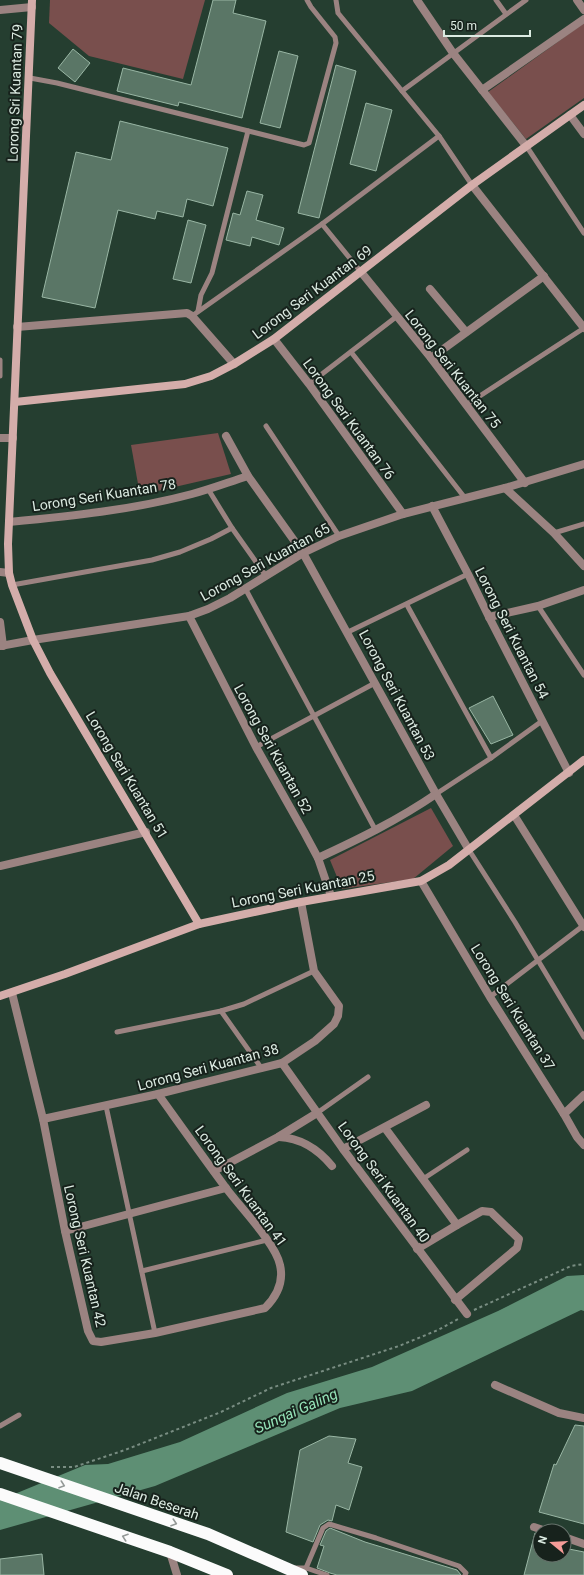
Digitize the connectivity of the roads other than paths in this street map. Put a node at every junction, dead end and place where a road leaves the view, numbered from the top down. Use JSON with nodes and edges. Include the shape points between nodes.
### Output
{"nodes":[{"id":1,"x":307,"y":0,"type":"edge"},
{"id":2,"x":336,"y":0,"type":"edge"},
{"id":3,"x":417,"y":0,"type":"edge"},
{"id":4,"x":496,"y":0,"type":"edge"},
{"id":5,"x":526,"y":0,"type":"edge"},
{"id":6,"x":577,"y":0,"type":"edge"},
{"id":7,"x":32,"y":3,"type":"edge"},
{"id":8,"x":0,"y":10,"type":"edge"},
{"id":9,"x":584,"y":10,"type":"edge"},
{"id":10,"x":506,"y":14,"type":"junction"},
{"id":11,"x":584,"y":19,"type":"edge"},
{"id":12,"x":453,"y":52,"type":"junction"},
{"id":13,"x":30,"y":78,"type":"junction"},
{"id":14,"x":482,"y":90,"type":"junction"},
{"id":15,"x":402,"y":91,"type":"junction"},
{"id":16,"x":584,"y":105,"type":"edge"},
{"id":17,"x":570,"y":115,"type":"junction"},
{"id":18,"x":248,"y":131,"type":"junction"},
{"id":19,"x":584,"y":134,"type":"edge"},
{"id":20,"x":439,"y":136,"type":"junction"},
{"id":21,"x":527,"y":147,"type":"junction"},
{"id":22,"x":472,"y":184,"type":"junction"},
{"id":23,"x":322,"y":224,"type":"junction"},
{"id":24,"x":584,"y":233,"type":"edge"},
{"id":25,"x":361,"y":272,"type":"junction"},
{"id":26,"x":544,"y":276,"type":"junction"},
{"id":27,"x":430,"y":289,"type":"dead end"},
{"id":28,"x":195,"y":313,"type":"junction"},
{"id":29,"x":396,"y":317,"type":"junction"},
{"id":30,"x":17,"y":327,"type":"junction"},
{"id":31,"x":584,"y":328,"type":"edge"},
{"id":32,"x":466,"y":332,"type":"junction"},
{"id":33,"x":274,"y":339,"type":"junction"},
{"id":34,"x":351,"y":352,"type":"junction"},
{"id":35,"x":431,"y":358,"type":"junction"},
{"id":36,"x":0,"y":360,"type":"edge"},
{"id":37,"x":234,"y":364,"type":"junction"},
{"id":38,"x":0,"y":376,"type":"edge"},
{"id":39,"x":309,"y":384,"type":"junction"},
{"id":40,"x":15,"y":402,"type":"junction"},
{"id":41,"x":466,"y":405,"type":"junction"},
{"id":42,"x":266,"y":426,"type":"dead end"},
{"id":43,"x":226,"y":436,"type":"dead end"},
{"id":44,"x":0,"y":438,"type":"edge"},
{"id":45,"x":13,"y":438,"type":"junction"},
{"id":46,"x":584,"y":464,"type":"edge"},
{"id":47,"x":248,"y":476,"type":"junction"},
{"id":48,"x":525,"y":483,"type":"junction"},
{"id":49,"x":505,"y":488,"type":"junction"},
{"id":50,"x":208,"y":489,"type":"junction"},
{"id":51,"x":465,"y":498,"type":"junction"},
{"id":52,"x":432,"y":506,"type":"junction"},
{"id":53,"x":403,"y":514,"type":"junction"},
{"id":54,"x":9,"y":522,"type":"junction"},
{"id":55,"x":584,"y":524,"type":"edge"},
{"id":56,"x":232,"y":528,"type":"junction"},
{"id":57,"x":554,"y":533,"type":"junction"},
{"id":58,"x":338,"y":536,"type":"junction"},
{"id":59,"x":303,"y":553,"type":"junction"},
{"id":60,"x":584,"y":566,"type":"edge"},
{"id":61,"x":4,"y":573,"type":"edge"},
{"id":62,"x":468,"y":574,"type":"junction"},
{"id":63,"x":266,"y":576,"type":"junction"},
{"id":64,"x":12,"y":585,"type":"junction"},
{"id":65,"x":245,"y":588,"type":"junction"},
{"id":66,"x":584,"y":590,"type":"edge"},
{"id":67,"x":407,"y":605,"type":"junction"},
{"id":68,"x":538,"y":606,"type":"junction"},
{"id":69,"x":189,"y":616,"type":"junction"},
{"id":70,"x":489,"y":617,"type":"junction"},
{"id":71,"x":0,"y":622,"type":"edge"},
{"id":72,"x":348,"y":632,"type":"junction"},
{"id":73,"x":33,"y":640,"type":"junction"},
{"id":74,"x":2,"y":646,"type":"edge"},
{"id":75,"x":584,"y":675,"type":"edge"},
{"id":76,"x":375,"y":683,"type":"junction"},
{"id":77,"x":315,"y":716,"type":"junction"},
{"id":78,"x":542,"y":721,"type":"junction"},
{"id":79,"x":256,"y":748,"type":"junction"},
{"id":80,"x":491,"y":758,"type":"junction"},
{"id":81,"x":584,"y":761,"type":"edge"},
{"id":82,"x":569,"y":773,"type":"junction"},
{"id":83,"x":436,"y":794,"type":"junction"},
{"id":84,"x":514,"y":815,"type":"junction"},
{"id":85,"x":376,"y":831,"type":"junction"},
{"id":86,"x":146,"y":832,"type":"junction"},
{"id":87,"x":468,"y":850,"type":"junction"},
{"id":88,"x":318,"y":858,"type":"junction"},
{"id":89,"x":0,"y":866,"type":"edge"},
{"id":90,"x":421,"y":881,"type":"junction"},
{"id":91,"x":331,"y":896,"type":"junction"},
{"id":92,"x":301,"y":902,"type":"junction"},
{"id":93,"x":199,"y":924,"type":"junction"},
{"id":94,"x":584,"y":926,"type":"edge"},
{"id":95,"x":538,"y":961,"type":"junction"},
{"id":96,"x":314,"y":971,"type":"junction"},
{"id":97,"x":12,"y":993,"type":"junction"},
{"id":98,"x":0,"y":996,"type":"edge"},
{"id":99,"x":490,"y":997,"type":"junction"},
{"id":100,"x":221,"y":1011,"type":"junction"},
{"id":101,"x":117,"y":1032,"type":"dead end"},
{"id":102,"x":584,"y":1037,"type":"edge"},
{"id":103,"x":282,"y":1063,"type":"junction"},
{"id":104,"x":262,"y":1068,"type":"junction"},
{"id":105,"x":368,"y":1077,"type":"dead end"},
{"id":106,"x":158,"y":1094,"type":"junction"},
{"id":107,"x":584,"y":1095,"type":"edge"},
{"id":108,"x":426,"y":1105,"type":"dead end"},
{"id":109,"x":106,"y":1106,"type":"junction"},
{"id":110,"x":317,"y":1113,"type":"junction"},
{"id":111,"x":564,"y":1114,"type":"junction"},
{"id":112,"x":43,"y":1120,"type":"junction"},
{"id":113,"x":385,"y":1128,"type":"junction"},
{"id":114,"x":278,"y":1137,"type":"junction"},
{"id":115,"x":584,"y":1145,"type":"edge"},
{"id":116,"x":343,"y":1150,"type":"junction"},
{"id":117,"x":467,"y":1150,"type":"dead end"},
{"id":118,"x":332,"y":1166,"type":"dead end"},
{"id":119,"x":214,"y":1171,"type":"junction"},
{"id":120,"x":423,"y":1179,"type":"junction"},
{"id":121,"x":226,"y":1188,"type":"junction"},
{"id":122,"x":129,"y":1214,"type":"junction"},
{"id":123,"x":457,"y":1225,"type":"junction"},
{"id":124,"x":65,"y":1231,"type":"junction"},
{"id":125,"x":267,"y":1240,"type":"junction"},
{"id":126,"x":417,"y":1249,"type":"junction"},
{"id":127,"x":142,"y":1271,"type":"junction"},
{"id":128,"x":274,"y":1298,"type":"joint"},
{"id":129,"x":455,"y":1300,"type":"junction"},
{"id":130,"x":467,"y":1314,"type":"road end"},
{"id":131,"x":155,"y":1333,"type":"junction"},
{"id":132,"x":495,"y":1385,"type":"dead end"},
{"id":133,"x":19,"y":1415,"type":"dead end"},
{"id":134,"x":584,"y":1418,"type":"edge"},
{"id":135,"x":0,"y":1426,"type":"edge"},
{"id":136,"x":0,"y":1463,"type":"edge"},
{"id":137,"x":0,"y":1494,"type":"edge"},
{"id":138,"x":572,"y":1540,"type":"edge"},
{"id":139,"x":584,"y":1544,"type":"edge"},
{"id":140,"x":170,"y":1552,"type":"junction"},
{"id":141,"x":304,"y":1571,"type":"edge"},
{"id":142,"x":208,"y":1572,"type":"edge"},
{"id":143,"x":177,"y":1575,"type":"edge"},
{"id":144,"x":227,"y":1575,"type":"edge"},
{"id":145,"x":327,"y":1575,"type":"edge"},
{"id":146,"x":465,"y":1575,"type":"edge"}],
"edges":[{"from":1,"to":18,"type":"lane","via":[[336,43],[309,143],[304,146]]},
{"from":2,"to":15,"type":"lane","via":[[338,13]]},
{"from":3,"to":12,"type":"street"},
{"from":4,"to":10,"type":"lane"},
{"from":5,"to":10,"type":"lane"},
{"from":6,"to":9,"type":"street"},
{"from":7,"to":8,"type":"street"},
{"from":7,"to":13,"type":"street","name":"Lorong Sri Kuantan 79"},
{"from":10,"to":12,"type":"lane"},
{"from":11,"to":14,"type":"street"},
{"from":12,"to":14,"type":"street"},
{"from":12,"to":15,"type":"lane"},
{"from":13,"to":18,"type":"lane"},
{"from":13,"to":30,"type":"street","name":"Lorong Sri Kuantan 79"},
{"from":14,"to":21,"type":"street"},
{"from":15,"to":20,"type":"lane"},
{"from":16,"to":17,"type":"street","name":"Lorong Seri Kuantan 69"},
{"from":17,"to":19,"type":"street"},
{"from":17,"to":21,"type":"street","name":"Lorong Seri Kuantan 69"},
{"from":18,"to":28,"type":"lane","via":[[212,273]]},
{"from":20,"to":22,"type":"lane"},
{"from":20,"to":23,"type":"lane"},
{"from":21,"to":22,"type":"street","name":"Lorong Seri Kuantan 69"},
{"from":21,"to":24,"type":"lane"},
{"from":22,"to":25,"type":"street","name":"Lorong Seri Kuantan 69"},
{"from":22,"to":26,"type":"street"},
{"from":23,"to":25,"type":"lane"},
{"from":23,"to":28,"type":"lane"},
{"from":25,"to":29,"type":"street","name":"Lorong Seri Kuantan 75"},
{"from":25,"to":33,"type":"street","name":"Lorong Seri Kuantan 69"},
{"from":26,"to":31,"type":"street"},
{"from":26,"to":32,"type":"street"},
{"from":27,"to":32,"type":"street"},
{"from":28,"to":30,"type":"street"},
{"from":28,"to":37,"type":"street"},
{"from":29,"to":34,"type":"lane"},
{"from":29,"to":35,"type":"street","name":"Lorong Seri Kuantan 75"},
{"from":30,"to":40,"type":"street","name":"Lorong Sri Kuantan 79"},
{"from":31,"to":41,"type":"lane"},
{"from":32,"to":35,"type":"street"},
{"from":33,"to":37,"type":"street","name":"Lorong Seri Kuantan 69"},
{"from":33,"to":39,"type":"street","name":"Lorong Seri Kuantan 76"},
{"from":34,"to":39,"type":"lane"},
{"from":34,"to":51,"type":"lane"},
{"from":35,"to":41,"type":"street","name":"Lorong Seri Kuantan 75"},
{"from":36,"to":38,"type":"lane"},
{"from":37,"to":40,"type":"street","name":"Lorong Seri Kuantan 69","via":[[211,376],[185,384]]},
{"from":39,"to":53,"type":"street","name":"Lorong Seri Kuantan 76"},
{"from":40,"to":45,"type":"street","name":"Lorong Sri Kuantan 79"},
{"from":41,"to":48,"type":"street","name":"Lorong Seri Kuantan 75"},
{"from":42,"to":58,"type":"lane"},
{"from":43,"to":47,"type":"street","name":"Lorong Seri Kuantan 53"},
{"from":44,"to":45,"type":"street"},
{"from":45,"to":54,"type":"street","name":"Lorong Sri Kuantan 79"},
{"from":46,"to":48,"type":"street","name":"Lorong Seri Kuantan 65"},
{"from":47,"to":50,"type":"street","name":"Lorong Seri Kuantan 78"},
{"from":47,"to":59,"type":"street","name":"Lorong Seri Kuantan 53"},
{"from":48,"to":49,"type":"street","name":"Lorong Seri Kuantan 65"},
{"from":49,"to":51,"type":"street","name":"Lorong Seri Kuantan 65"},
{"from":49,"to":57,"type":"street"},
{"from":50,"to":54,"type":"street","name":"Lorong Seri Kuantan 78","via":[[121,509]]},
{"from":50,"to":56,"type":"lane"},
{"from":51,"to":52,"type":"street","name":"Lorong Seri Kuantan 65"},
{"from":52,"to":53,"type":"street","name":"Lorong Seri Kuantan 65"},
{"from":52,"to":62,"type":"street","name":"Lorong Seri Kuantan 54"},
{"from":53,"to":58,"type":"street","name":"Lorong Seri Kuantan 65"},
{"from":54,"to":61,"type":"street","name":"Lorong Sri Kuantan 79","via":[[8,556]]},
{"from":55,"to":57,"type":"lane"},
{"from":56,"to":63,"type":"lane"},
{"from":56,"to":64,"type":"lane","via":[[180,552],[152,560]]},
{"from":57,"to":60,"type":"street"},
{"from":58,"to":59,"type":"street","name":"Lorong Seri Kuantan 65"},
{"from":59,"to":63,"type":"street","name":"Lorong Seri Kuantan 65"},
{"from":59,"to":72,"type":"street","name":"Lorong Seri Kuantan 53"},
{"from":61,"to":64,"type":"street","name":"Lorong Sri Kuantan 79"},
{"from":62,"to":67,"type":"lane"},
{"from":62,"to":70,"type":"street","name":"Lorong Seri Kuantan 54"},
{"from":63,"to":65,"type":"street","name":"Lorong Seri Kuantan 65"},
{"from":64,"to":73,"type":"street","name":"Lorong Seri Kuantan 51"},
{"from":65,"to":69,"type":"street","name":"Lorong Seri Kuantan 65","via":[[230,598]]},
{"from":65,"to":77,"type":"lane"},
{"from":66,"to":68,"type":"street"},
{"from":67,"to":72,"type":"lane"},
{"from":67,"to":80,"type":"lane"},
{"from":68,"to":70,"type":"street"},
{"from":68,"to":75,"type":"lane"},
{"from":69,"to":73,"type":"street","name":"Lorong Seri Kuantan 65"},
{"from":69,"to":79,"type":"street","name":"Lorong Seri Kuantan 52"},
{"from":70,"to":78,"type":"street","name":"Lorong Seri Kuantan 54"},
{"from":71,"to":74,"type":"street"},
{"from":72,"to":76,"type":"street","name":"Lorong Seri Kuantan 53"},
{"from":73,"to":74,"type":"street","name":"Lorong Seri Kuantan 65"},
{"from":73,"to":86,"type":"street","name":"Lorong Seri Kuantan 51","via":[[50,673]]},
{"from":76,"to":77,"type":"lane"},
{"from":76,"to":83,"type":"street","name":"Lorong Seri Kuantan 53"},
{"from":77,"to":79,"type":"lane"},
{"from":77,"to":85,"type":"lane"},
{"from":78,"to":80,"type":"lane"},
{"from":78,"to":82,"type":"street","name":"Lorong Seri Kuantan 54"},
{"from":79,"to":88,"type":"street","name":"Lorong Seri Kuantan 52"},
{"from":80,"to":83,"type":"lane"},
{"from":81,"to":82,"type":"street","name":"Lorong Seri Kuantan 25"},
{"from":82,"to":84,"type":"street","name":"Lorong Seri Kuantan 25"},
{"from":83,"to":85,"type":"street"},
{"from":83,"to":87,"type":"street","name":"Lorong Seri Kuantan 53"},
{"from":84,"to":87,"type":"street","name":"Lorong Seri Kuantan 25"},
{"from":84,"to":94,"type":"street"},
{"from":85,"to":88,"type":"street"},
{"from":86,"to":89,"type":"street"},
{"from":86,"to":93,"type":"street","name":"Lorong Seri Kuantan 51"},
{"from":87,"to":90,"type":"street","name":"Lorong Seri Kuantan 25"},
{"from":87,"to":95,"type":"lane"},
{"from":88,"to":91,"type":"street","name":"Lorong Seri Kuantan 52"},
{"from":90,"to":91,"type":"street","name":"Lorong Seri Kuantan 25"},
{"from":90,"to":99,"type":"street","name":"Lorong Seri Kuantan 37"},
{"from":91,"to":92,"type":"street","name":"Lorong Seri Kuantan 25"},
{"from":92,"to":93,"type":"street","name":"Lorong Seri Kuantan 25"},
{"from":92,"to":96,"type":"street","name":"Lorong Seri Kuantan 38"},
{"from":93,"to":97,"type":"street","name":"Lorong Seri Kuantan 25"},
{"from":94,"to":95,"type":"lane"},
{"from":95,"to":99,"type":"lane"},
{"from":95,"to":102,"type":"lane"},
{"from":96,"to":100,"type":"lane","via":[[244,1004]]},
{"from":96,"to":103,"type":"street","name":"Lorong Seri Kuantan 38","via":[[339,1006],[338,1016],[334,1024],[315,1041]]},
{"from":97,"to":98,"type":"street","name":"Lorong Seri Kuantan 25"},
{"from":97,"to":112,"type":"street","name":"Lorong Seri Kuantan 42"},
{"from":99,"to":111,"type":"street","name":"Lorong Seri Kuantan 37"},
{"from":100,"to":101,"type":"lane"},
{"from":100,"to":104,"type":"lane"},
{"from":103,"to":104,"type":"street","name":"Lorong Seri Kuantan 38"},
{"from":103,"to":110,"type":"street","name":"Lorong Seri Kuantan 40"},
{"from":104,"to":106,"type":"street","name":"Lorong Seri Kuantan 38"},
{"from":105,"to":110,"type":"lane"},
{"from":106,"to":109,"type":"street","name":"Lorong Seri Kuantan 38"},
{"from":106,"to":119,"type":"street","name":"Lorong Seri Kuantan 41"},
{"from":107,"to":111,"type":"street"},
{"from":108,"to":113,"type":"street"},
{"from":109,"to":112,"type":"street","name":"Lorong Seri Kuantan 38"},
{"from":109,"to":122,"type":"lane"},
{"from":110,"to":114,"type":"street"},
{"from":110,"to":116,"type":"street","name":"Lorong Seri Kuantan 40"},
{"from":111,"to":115,"type":"street","name":"Lorong Seri Kuantan 37"},
{"from":112,"to":124,"type":"street","name":"Lorong Seri Kuantan 42"},
{"from":113,"to":116,"type":"street"},
{"from":113,"to":120,"type":"street"},
{"from":114,"to":118,"type":"street","via":[[288,1137],[302,1142],[323,1155]]},
{"from":114,"to":119,"type":"street"},
{"from":116,"to":126,"type":"street","name":"Lorong Seri Kuantan 40"},
{"from":117,"to":120,"type":"lane"},
{"from":119,"to":121,"type":"street","name":"Lorong Seri Kuantan 41"},
{"from":120,"to":123,"type":"street"},
{"from":121,"to":122,"type":"street"},
{"from":121,"to":125,"type":"street","name":"Lorong Seri Kuantan 41"},
{"from":122,"to":124,"type":"street"},
{"from":122,"to":127,"type":"lane"},
{"from":123,"to":126,"type":"street"},
{"from":123,"to":129,"type":"street","via":[[482,1211],[491,1212],[519,1239],[517,1248]]},
{"from":124,"to":131,"type":"street","name":"Lorong Seri Kuantan 42","via":[[88,1331],[93,1341],[101,1342]]},
{"from":125,"to":127,"type":"lane"},
{"from":125,"to":128,"type":"street","name":"Lorong Seri Kuantan 41","via":[[281,1265],[281,1282]]},
{"from":126,"to":129,"type":"street","name":"Lorong Seri Kuantan 40"},
{"from":127,"to":131,"type":"lane"},
{"from":128,"to":131,"type":"street","name":"Lorong Seri Kuantan 42","via":[[265,1308]]},
{"from":129,"to":130,"type":"street","name":"Lorong Seri Kuantan 40"},
{"from":132,"to":134,"type":"street","via":[[559,1413]]},
{"from":133,"to":135,"type":"lane"},
{"from":136,"to":141,"type":"highway","name":"Jalan Beserah","one_way":true,"via":[[208,1534],[285,1568]]},
{"from":140,"to":137,"type":"highway","one_way":true},
{"from":138,"to":139,"type":"street"},
{"from":140,"to":142,"type":"highway"},
{"from":140,"to":143,"type":"street"},
{"from":141,"to":145,"type":"lane"},
{"from":141,"to":146,"type":"lane","via":[[323,1528],[329,1524],[459,1566]]},
{"from":142,"to":144,"type":"highway"}]}
